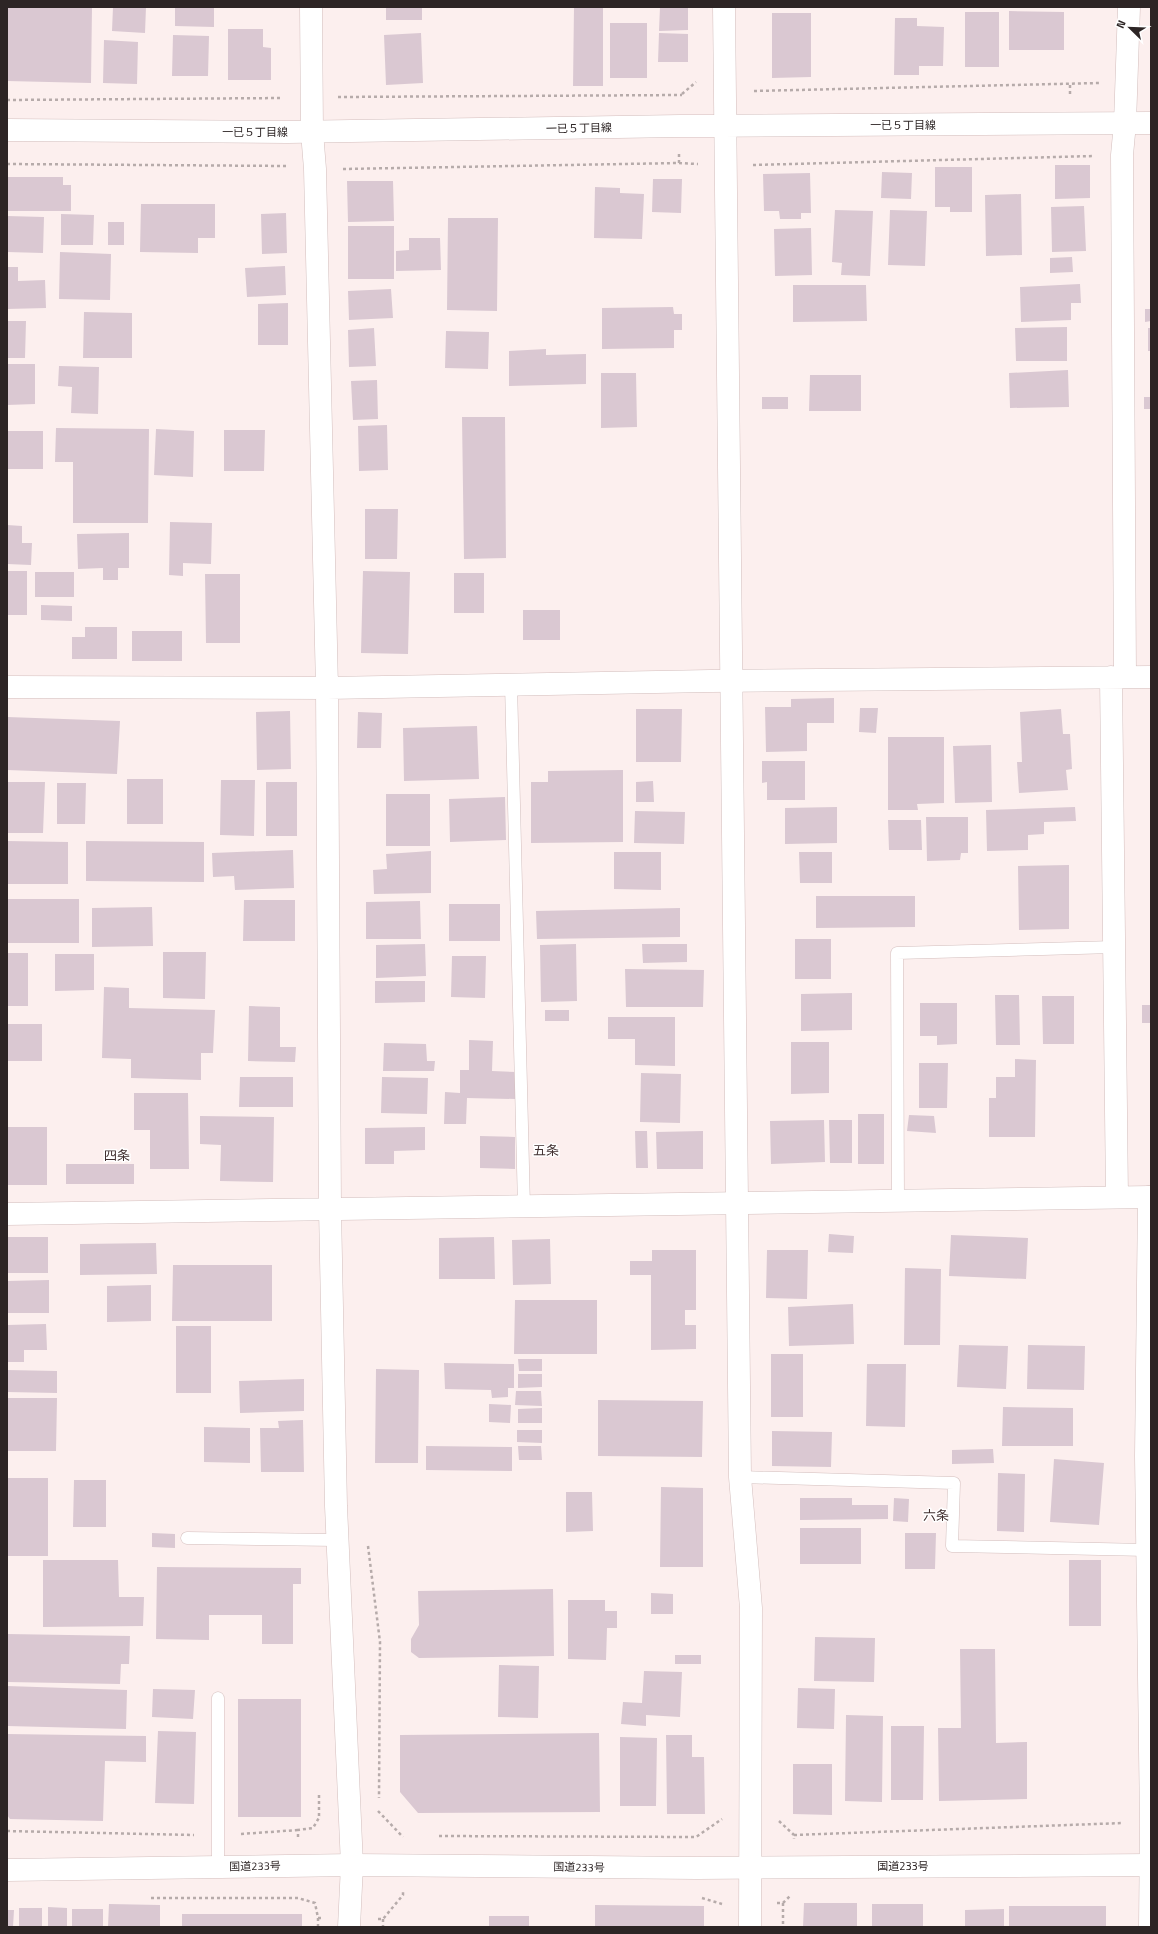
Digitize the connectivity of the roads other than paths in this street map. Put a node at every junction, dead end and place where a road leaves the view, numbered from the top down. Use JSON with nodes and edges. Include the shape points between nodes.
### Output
{"nodes":[{"id":1,"x":311,"y":7,"type":"edge"},
{"id":2,"x":724,"y":7,"type":"edge"},
{"id":3,"x":1129,"y":7,"type":"edge"},
{"id":4,"x":1125,"y":123,"type":"junction"},
{"id":5,"x":1151,"y":123,"type":"edge"},
{"id":6,"x":726,"y":126,"type":"junction"},
{"id":7,"x":7,"y":130,"type":"edge"},
{"id":8,"x":312,"y":132,"type":"junction"},
{"id":9,"x":1118,"y":677,"type":"junction"},
{"id":10,"x":1151,"y":677,"type":"edge"},
{"id":11,"x":733,"y":680,"type":"junction"},
{"id":12,"x":511,"y":684,"type":"junction"},
{"id":13,"x":7,"y":687,"type":"edge"},
{"id":14,"x":327,"y":688,"type":"junction"},
{"id":15,"x":1114,"y":947,"type":"junction"},
{"id":16,"x":1117,"y":1197,"type":"junction"},
{"id":17,"x":1150,"y":1197,"type":"edge"},
{"id":18,"x":898,"y":1201,"type":"junction"},
{"id":19,"x":736,"y":1203,"type":"junction"},
{"id":20,"x":524,"y":1207,"type":"junction"},
{"id":21,"x":330,"y":1209,"type":"junction"},
{"id":22,"x":7,"y":1214,"type":"edge"},
{"id":23,"x":740,"y":1477,"type":"junction"},
{"id":24,"x":187,"y":1538,"type":"dead end"},
{"id":25,"x":338,"y":1540,"type":"junction"},
{"id":26,"x":1147,"y":1550,"type":"junction"},
{"id":27,"x":218,"y":1698,"type":"dead end"},
{"id":28,"x":1150,"y":1823,"type":"edge"},
{"id":29,"x":352,"y":1865,"type":"junction"},
{"id":30,"x":1151,"y":1865,"type":"edge"},
{"id":31,"x":218,"y":1867,"type":"junction"},
{"id":32,"x":751,"y":1868,"type":"junction"},
{"id":33,"x":7,"y":1870,"type":"edge"},
{"id":34,"x":349,"y":1927,"type":"edge"},
{"id":35,"x":750,"y":1927,"type":"edge"},
{"id":36,"x":1150,"y":1927,"type":"edge"}],
"edges":[{"from":1,"to":8,"type":"main road"},
{"from":2,"to":6,"type":"main road"},
{"from":3,"to":4,"type":"main road"},
{"from":4,"to":5,"type":"main road","name":"一已５丁目線"},
{"from":4,"to":6,"type":"main road","name":"一已５丁目線"},
{"from":4,"to":9,"type":"main road","via":[[1122,155]]},
{"from":6,"to":8,"type":"main road","name":"一已５丁目線"},
{"from":6,"to":11,"type":"main road"},
{"from":7,"to":8,"type":"main road","name":"一已５丁目線"},
{"from":8,"to":14,"type":"main road","via":[[315,169]]},
{"from":9,"to":10,"type":"main road"},
{"from":9,"to":11,"type":"main road"},
{"from":9,"to":15,"type":"main road"},
{"from":11,"to":12,"type":"main road"},
{"from":11,"to":19,"type":"main road"},
{"from":12,"to":14,"type":"main road"},
{"from":12,"to":20,"type":"lane"},
{"from":13,"to":14,"type":"main road"},
{"from":14,"to":21,"type":"main road"},
{"from":15,"to":16,"type":"main road"},
{"from":15,"to":18,"type":"lane","via":[[897,953]]},
{"from":16,"to":17,"type":"main road"},
{"from":16,"to":18,"type":"main road"},
{"from":17,"to":26,"type":"main road"},
{"from":18,"to":19,"type":"main road"},
{"from":19,"to":20,"type":"main road"},
{"from":19,"to":23,"type":"main road"},
{"from":20,"to":21,"type":"main road"},
{"from":21,"to":22,"type":"main road"},
{"from":21,"to":25,"type":"main road"},
{"from":23,"to":26,"type":"lane","via":[[954,1483],[952,1546]]},
{"from":23,"to":32,"type":"main road","via":[[751,1608]]},
{"from":24,"to":25,"type":"lane"},
{"from":25,"to":29,"type":"main road"},
{"from":26,"to":28,"type":"main road"},
{"from":27,"to":31,"type":"lane"},
{"from":28,"to":30,"type":"main road"},
{"from":29,"to":31,"type":"main road","name":"国道233号"},
{"from":29,"to":32,"type":"main road","name":"国道233号"},
{"from":29,"to":34,"type":"main road"},
{"from":30,"to":32,"type":"main road","name":"国道233号"},
{"from":30,"to":36,"type":"main road"},
{"from":31,"to":33,"type":"main road","name":"国道233号"},
{"from":32,"to":35,"type":"main road"}]}
